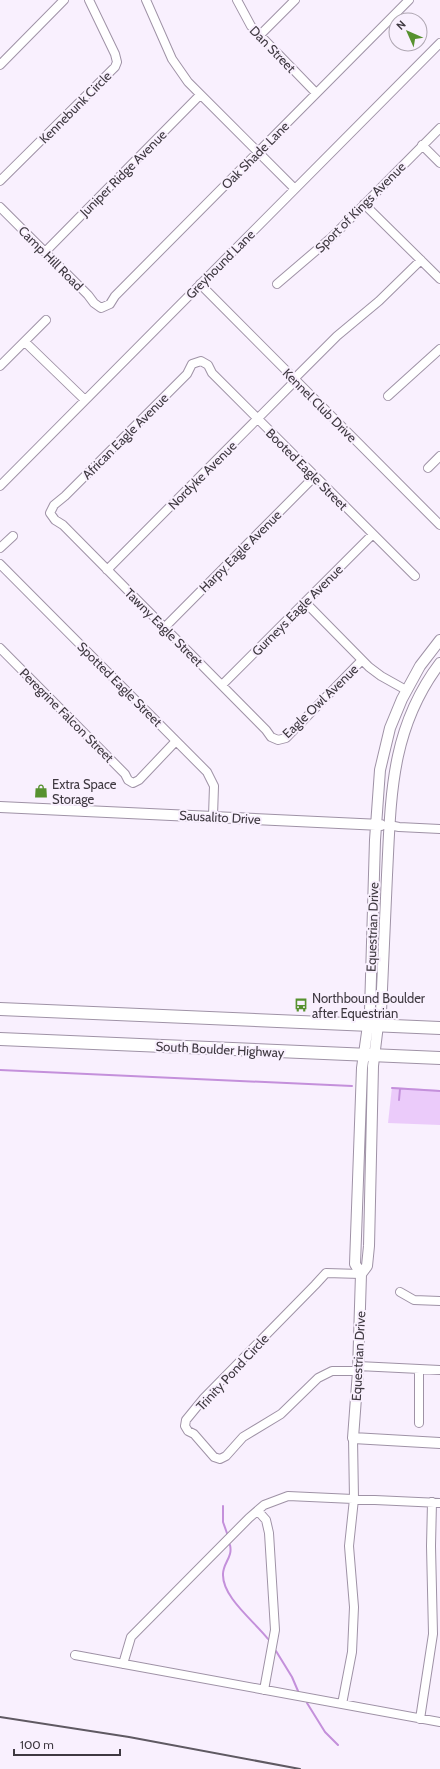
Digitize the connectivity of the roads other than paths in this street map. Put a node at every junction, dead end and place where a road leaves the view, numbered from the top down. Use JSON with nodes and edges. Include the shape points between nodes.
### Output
{"nodes":[{"id":1,"x":64,"y":0,"type":"edge"},
{"id":2,"x":89,"y":0,"type":"edge"},
{"id":3,"x":146,"y":0,"type":"edge"},
{"id":4,"x":237,"y":0,"type":"edge"},
{"id":5,"x":294,"y":0,"type":"edge"},
{"id":6,"x":409,"y":0,"type":"edge"},
{"id":7,"x":259,"y":36,"type":"junction"},
{"id":8,"x":440,"y":43,"type":"edge"},
{"id":9,"x":0,"y":66,"type":"edge"},
{"id":10,"x":316,"y":93,"type":"junction"},
{"id":11,"x":200,"y":95,"type":"junction"},
{"id":12,"x":440,"y":128,"type":"edge"},
{"id":13,"x":422,"y":145,"type":"junction"},
{"id":14,"x":258,"y":152,"type":"junction"},
{"id":15,"x":440,"y":163,"type":"edge"},
{"id":16,"x":0,"y":181,"type":"edge"},
{"id":17,"x":295,"y":189,"type":"junction"},
{"id":18,"x":364,"y":204,"type":"junction"},
{"id":19,"x":0,"y":207,"type":"edge"},
{"id":20,"x":45,"y":252,"type":"junction"},
{"id":21,"x":421,"y":260,"type":"junction"},
{"id":22,"x":440,"y":279,"type":"edge"},
{"id":23,"x":200,"y":284,"type":"junction"},
{"id":24,"x":277,"y":284,"type":"dead end"},
{"id":25,"x":101,"y":308,"type":"joint"},
{"id":26,"x":46,"y":320,"type":"dead end"},
{"id":27,"x":25,"y":342,"type":"junction"},
{"id":28,"x":440,"y":348,"type":"edge"},
{"id":29,"x":201,"y":361,"type":"joint"},
{"id":30,"x":0,"y":366,"type":"edge"},
{"id":31,"x":295,"y":380,"type":"junction"},
{"id":32,"x":388,"y":396,"type":"dead end"},
{"id":33,"x":85,"y":400,"type":"junction"},
{"id":34,"x":258,"y":419,"type":"junction"},
{"id":35,"x":440,"y":456,"type":"edge"},
{"id":36,"x":428,"y":468,"type":"dead end"},
{"id":37,"x":315,"y":476,"type":"junction"},
{"id":38,"x":0,"y":486,"type":"edge"},
{"id":39,"x":50,"y":513,"type":"joint"},
{"id":40,"x":440,"y":525,"type":"edge"},
{"id":41,"x":373,"y":534,"type":"junction"},
{"id":42,"x":13,"y":536,"type":"dead end"},
{"id":43,"x":0,"y":548,"type":"edge"},
{"id":44,"x":0,"y":564,"type":"edge"},
{"id":45,"x":107,"y":570,"type":"junction"},
{"id":46,"x":415,"y":576,"type":"dead end"},
{"id":47,"x":305,"y":602,"type":"junction"},
{"id":48,"x":165,"y":627,"type":"junction"},
{"id":49,"x":440,"y":640,"type":"edge"},
{"id":50,"x":0,"y":648,"type":"edge"},
{"id":51,"x":362,"y":660,"type":"junction"},
{"id":52,"x":440,"y":663,"type":"edge"},
{"id":53,"x":222,"y":685,"type":"junction"},
{"id":54,"x":406,"y":690,"type":"junction"},
{"id":55,"x":278,"y":740,"type":"joint"},
{"id":56,"x":176,"y":741,"type":"junction"},
{"id":57,"x":0,"y":807,"type":"edge"},
{"id":58,"x":213,"y":816,"type":"junction"},
{"id":59,"x":376,"y":824,"type":"junction"},
{"id":60,"x":389,"y":825,"type":"junction"},
{"id":61,"x":440,"y":829,"type":"edge"},
{"id":62,"x":0,"y":1009,"type":"edge"},
{"id":63,"x":373,"y":1025,"type":"junction"},
{"id":64,"x":440,"y":1028,"type":"edge"},
{"id":65,"x":0,"y":1039,"type":"edge"},
{"id":66,"x":369,"y":1054,"type":"junction"},
{"id":67,"x":440,"y":1058,"type":"edge"},
{"id":68,"x":361,"y":1274,"type":"junction"},
{"id":69,"x":400,"y":1292,"type":"dead end"},
{"id":70,"x":440,"y":1302,"type":"edge"},
{"id":71,"x":358,"y":1368,"type":"junction"},
{"id":72,"x":419,"y":1369,"type":"junction"},
{"id":73,"x":440,"y":1370,"type":"edge"},
{"id":74,"x":418,"y":1423,"type":"dead end"},
{"id":75,"x":353,"y":1438,"type":"junction"},
{"id":76,"x":440,"y":1443,"type":"edge"},
{"id":77,"x":354,"y":1499,"type":"junction"},
{"id":78,"x":436,"y":1503,"type":"edge"},
{"id":79,"x":258,"y":1511,"type":"junction"},
{"id":80,"x":75,"y":1655,"type":"dead end"},
{"id":81,"x":123,"y":1664,"type":"junction"},
{"id":82,"x":264,"y":1690,"type":"junction"},
{"id":83,"x":342,"y":1704,"type":"junction"},
{"id":84,"x":420,"y":1719,"type":"junction"},
{"id":85,"x":440,"y":1722,"type":"edge"}],
"edges":[{"from":1,"to":9,"type":"street"},
{"from":2,"to":16,"type":"street","name":"Kennebunk Circle","via":[[115,54],[115,67]]},
{"from":3,"to":11,"type":"street","via":[[172,59]]},
{"from":4,"to":7,"type":"street","name":"Dan Street","via":[[245,18]]},
{"from":5,"to":7,"type":"street"},
{"from":6,"to":10,"type":"street","name":"Oak Shade Lane"},
{"from":7,"to":10,"type":"street","name":"Dan Street"},
{"from":8,"to":17,"type":"street","name":"Greyhound Lane"},
{"from":10,"to":14,"type":"street","name":"Oak Shade Lane"},
{"from":11,"to":14,"type":"street"},
{"from":11,"to":20,"type":"street","name":"Juniper Ridge Avenue"},
{"from":12,"to":13,"type":"street","name":"Sport of Kings Avenue"},
{"from":13,"to":15,"type":"street"},
{"from":13,"to":18,"type":"street","name":"Sport of Kings Avenue"},
{"from":14,"to":17,"type":"street"},
{"from":14,"to":25,"type":"street","name":"Oak Shade Lane","via":[[110,304]]},
{"from":17,"to":23,"type":"street","name":"Greyhound Lane"},
{"from":18,"to":21,"type":"street"},
{"from":18,"to":24,"type":"street","name":"Sport of Kings Avenue","via":[[332,237]]},
{"from":19,"to":20,"type":"street","name":"Camp Hill Road"},
{"from":20,"to":25,"type":"street","name":"Camp Hill Road"},
{"from":21,"to":22,"type":"street"},
{"from":21,"to":31,"type":"street","name":"Nordyke Avenue","via":[[379,301],[337,336]]},
{"from":23,"to":31,"type":"street","name":"Kennel Club Drive"},
{"from":23,"to":33,"type":"street","name":"Greyhound Lane"},
{"from":26,"to":27,"type":"street"},
{"from":27,"to":30,"type":"street"},
{"from":27,"to":33,"type":"street"},
{"from":28,"to":32,"type":"street"},
{"from":29,"to":34,"type":"street","name":"Booted Eagle Street","via":[[208,365],[212,373]]},
{"from":29,"to":39,"type":"street","name":"African Eagle Avenue","via":[[192,364],[187,374],[54,505]]},
{"from":31,"to":34,"type":"street","name":"Nordyke Avenue"},
{"from":31,"to":40,"type":"street","name":"Kennel Club Drive"},
{"from":33,"to":38,"type":"street","name":"Greyhound Lane"},
{"from":34,"to":37,"type":"street","name":"Booted Eagle Street"},
{"from":34,"to":45,"type":"street","name":"Nordyke Avenue"},
{"from":35,"to":36,"type":"street"},
{"from":37,"to":41,"type":"street","name":"Booted Eagle Street"},
{"from":37,"to":48,"type":"street","name":"Harpy Eagle Avenue"},
{"from":39,"to":45,"type":"street","name":"Tawny Eagle Street"},
{"from":41,"to":46,"type":"street","name":"Booted Eagle Street"},
{"from":41,"to":47,"type":"street","name":"Gurneys Eagle Avenue"},
{"from":42,"to":43,"type":"street"},
{"from":44,"to":56,"type":"street","name":"Spotted Eagle Street"},
{"from":45,"to":48,"type":"street","name":"Tawny Eagle Street"},
{"from":47,"to":51,"type":"street"},
{"from":47,"to":53,"type":"street","name":"Gurneys Eagle Avenue"},
{"from":48,"to":53,"type":"street","name":"Tawny Eagle Street"},
{"from":49,"to":54,"type":"street","name":"Equestrian Drive"},
{"from":50,"to":56,"type":"street","name":"Peregrine Falcon Street","via":[[133,783]]},
{"from":51,"to":54,"type":"street","via":[[381,676]]},
{"from":51,"to":55,"type":"street","name":"Eagle Owl Avenue","via":[[286,738]]},
{"from":52,"to":60,"type":"street","name":"Equestrian Drive","via":[[415,705],[398,753],[393,776]]},
{"from":53,"to":55,"type":"street","name":"Tawny Eagle Street","via":[[271,737]]},
{"from":54,"to":59,"type":"street","name":"Equestrian Drive","via":[[384,749]]},
{"from":56,"to":58,"type":"street","name":"Spotted Eagle Street","via":[[212,779],[215,794]]},
{"from":57,"to":58,"type":"street","name":"Sausalito Drive"},
{"from":58,"to":59,"type":"street","name":"Sausalito Drive"},
{"from":59,"to":60,"type":"street","name":"Sausalito Drive"},
{"from":59,"to":63,"type":"street","name":"Equestrian Drive","via":[[370,1011]]},
{"from":60,"to":61,"type":"street","name":"Sausalito Drive"},
{"from":60,"to":63,"type":"street","name":"Equestrian Drive","via":[[381,1012]]},
{"from":62,"to":63,"type":"main road"},
{"from":63,"to":64,"type":"main road"},
{"from":63,"to":66,"type":"street","name":"Equestrian Drive"},
{"from":65,"to":66,"type":"main road","name":"South Boulder Highway"},
{"from":66,"to":67,"type":"main road","name":"South Boulder Highway"},
{"from":66,"to":68,"type":"street","name":"Equestrian Drive","via":[[355,1264]]},
{"from":68,"to":71,"type":"street","name":"Equestrian Drive"},
{"from":68,"to":71,"type":"street","name":"Trinity Pond Circle","via":[[326,1272],[204,1398],[186,1420],[185,1426],[214,1457],[220,1459],[251,1431],[284,1411],[318,1378],[332,1370]]},
{"from":69,"to":70,"type":"street","via":[[414,1300]]},
{"from":71,"to":72,"type":"street"},
{"from":71,"to":75,"type":"street","name":"Equestrian Drive"},
{"from":72,"to":73,"type":"street"},
{"from":72,"to":74,"type":"street"},
{"from":75,"to":76,"type":"street"},
{"from":75,"to":77,"type":"street"},
{"from":77,"to":78,"type":"street"},
{"from":77,"to":79,"type":"street","via":[[288,1496],[264,1505]]},
{"from":77,"to":83,"type":"street","via":[[350,1546],[353,1637]]},
{"from":78,"to":84,"type":"street","via":[[431,1546],[433,1634]]},
{"from":79,"to":81,"type":"street","via":[[131,1638]]},
{"from":79,"to":82,"type":"street","via":[[266,1520],[269,1533],[275,1630]]},
{"from":80,"to":81,"type":"street"},
{"from":81,"to":82,"type":"street"},
{"from":82,"to":83,"type":"street"},
{"from":83,"to":84,"type":"street"},
{"from":84,"to":85,"type":"street"}]}
